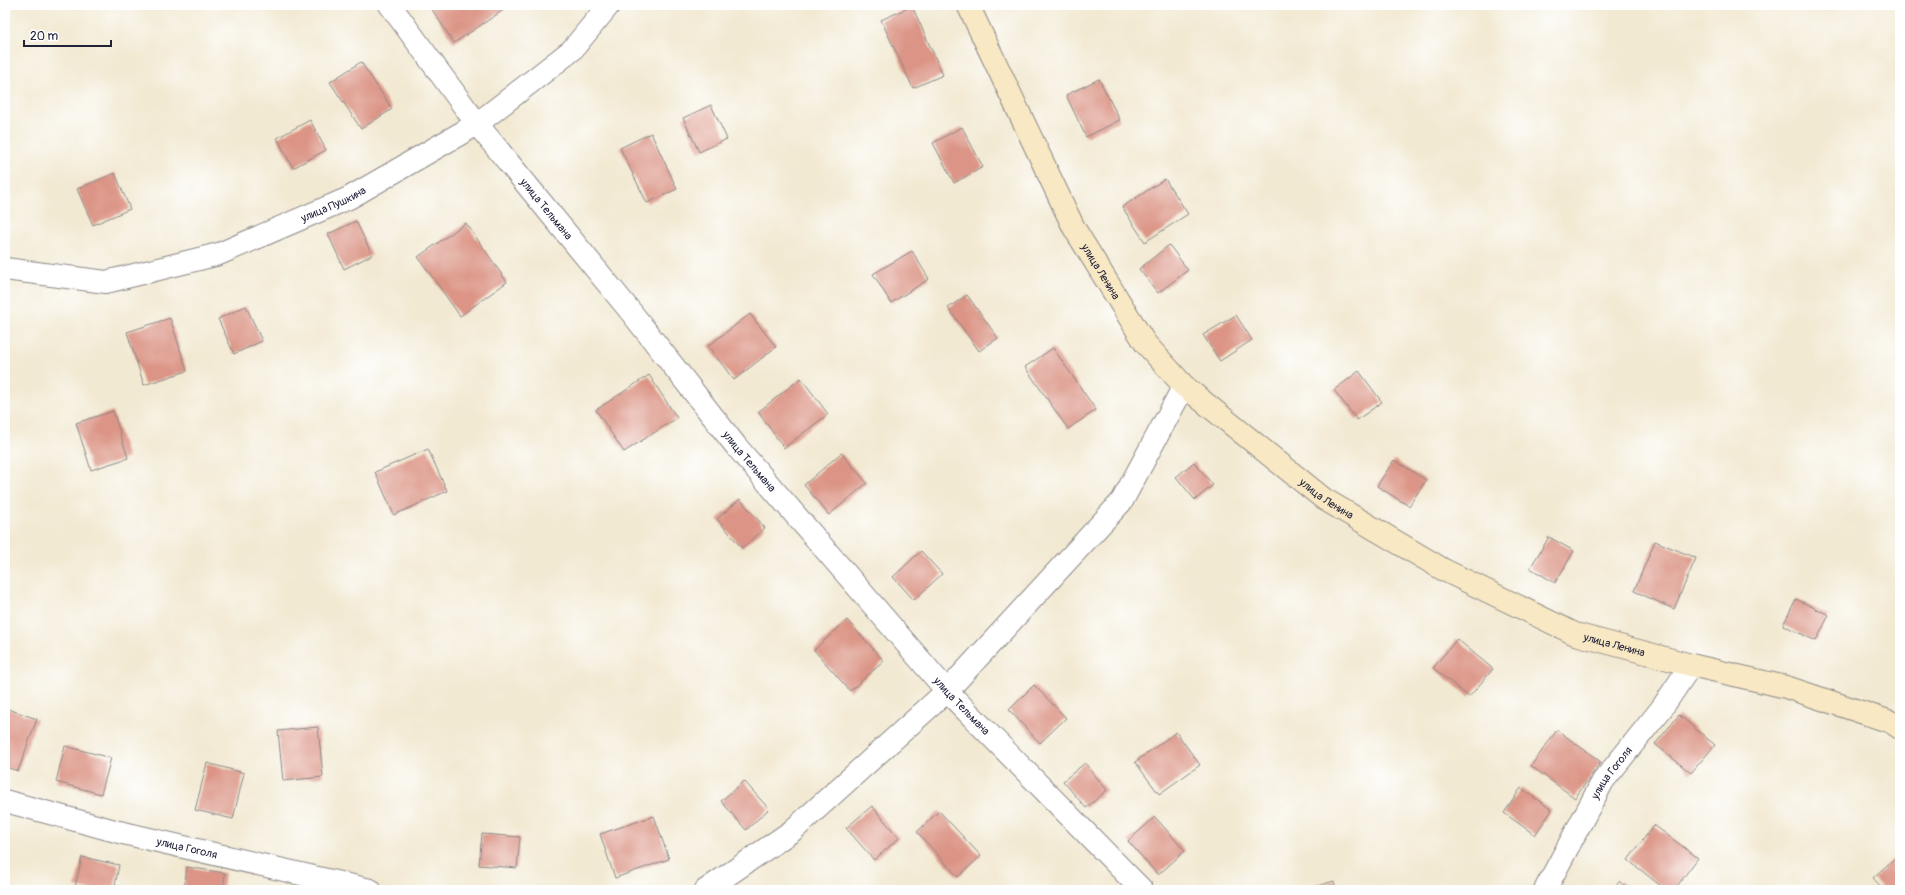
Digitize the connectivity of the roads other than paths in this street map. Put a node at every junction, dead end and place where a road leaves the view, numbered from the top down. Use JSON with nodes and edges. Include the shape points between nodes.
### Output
{"nodes":[{"id":1,"x":390,"y":5,"type":"edge"},
{"id":2,"x":609,"y":5,"type":"edge"},
{"id":3,"x":968,"y":5,"type":"edge"},
{"id":4,"x":477,"y":124,"type":"junction"},
{"id":5,"x":5,"y":269,"type":"edge"},
{"id":6,"x":1184,"y":386,"type":"junction"},
{"id":7,"x":1691,"y":665,"type":"junction"},
{"id":8,"x":948,"y":691,"type":"junction"},
{"id":9,"x":1900,"y":728,"type":"edge"},
{"id":10,"x":5,"y":801,"type":"edge"},
{"id":11,"x":370,"y":890,"type":"edge"},
{"id":12,"x":706,"y":890,"type":"edge"},
{"id":13,"x":1142,"y":890,"type":"edge"},
{"id":14,"x":1545,"y":890,"type":"edge"}],
"edges":[{"from":1,"to":4,"type":"street","name":"улица Тельмана"},
{"from":2,"to":4,"type":"street","name":"улица Пушкина","via":[[572,50]]},
{"from":3,"to":6,"type":"main road","name":"улица Ленина","via":[[1074,228],[1145,343]]},
{"from":4,"to":5,"type":"street","name":"улица Пушкина","via":[[349,198],[219,254],[106,282]]},
{"from":4,"to":8,"type":"street","name":"улица Тельмана","via":[[631,312],[736,446]]},
{"from":6,"to":7,"type":"main road","name":"улица Ленина","via":[[1324,499],[1444,570],[1576,634]]},
{"from":6,"to":8,"type":"street","via":[[1122,501]]},
{"from":7,"to":9,"type":"main road","name":"улица Ленина","via":[[1786,687],[1891,722]]},
{"from":7,"to":14,"type":"street","name":"улица Гоголя","via":[[1662,708],[1603,781]]},
{"from":8,"to":12,"type":"street","via":[[792,831]]},
{"from":8,"to":13,"type":"street","name":"улица Тельмана"},
{"from":10,"to":11,"type":"street","name":"улица Гоголя","via":[[119,832]]}]}
